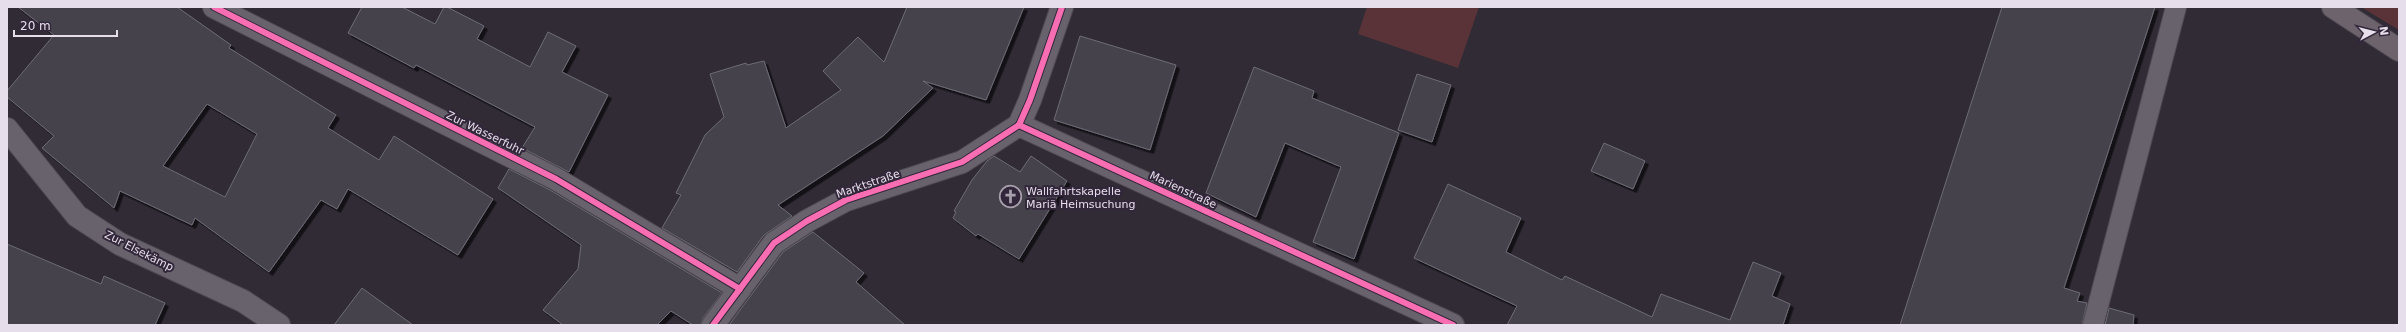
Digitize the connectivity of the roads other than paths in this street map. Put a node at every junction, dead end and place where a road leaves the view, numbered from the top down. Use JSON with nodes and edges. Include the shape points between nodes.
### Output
{"nodes":[{"id":1,"x":214,"y":7,"type":"edge"},
{"id":2,"x":1062,"y":7,"type":"edge"},
{"id":3,"x":2176,"y":7,"type":"edge"},
{"id":4,"x":2333,"y":7,"type":"edge"},
{"id":5,"x":2399,"y":50,"type":"edge"},
{"id":6,"x":1019,"y":125,"type":"junction"},
{"id":7,"x":7,"y":129,"type":"edge"},
{"id":8,"x":740,"y":289,"type":"junction"},
{"id":9,"x":279,"y":325,"type":"edge"},
{"id":10,"x":713,"y":325,"type":"edge"},
{"id":11,"x":1453,"y":325,"type":"edge"},
{"id":12,"x":2093,"y":325,"type":"edge"}],
"edges":[{"from":1,"to":8,"type":"street","name":"Zur Wasserfuhr","via":[[556,179]]},
{"from":2,"to":6,"type":"street"},
{"from":3,"to":12,"type":"lane"},
{"from":4,"to":5,"type":"street"},
{"from":6,"to":8,"type":"street","name":"Marktstraße","via":[[962,162],[846,200],[807,221],[774,244]]},
{"from":6,"to":11,"type":"street","name":"Marienstraße"},
{"from":7,"to":9,"type":"street","name":"Zur Elsekämp","via":[[77,216],[120,244],[243,302]]},
{"from":8,"to":10,"type":"street","name":"Marktstraße"}]}
